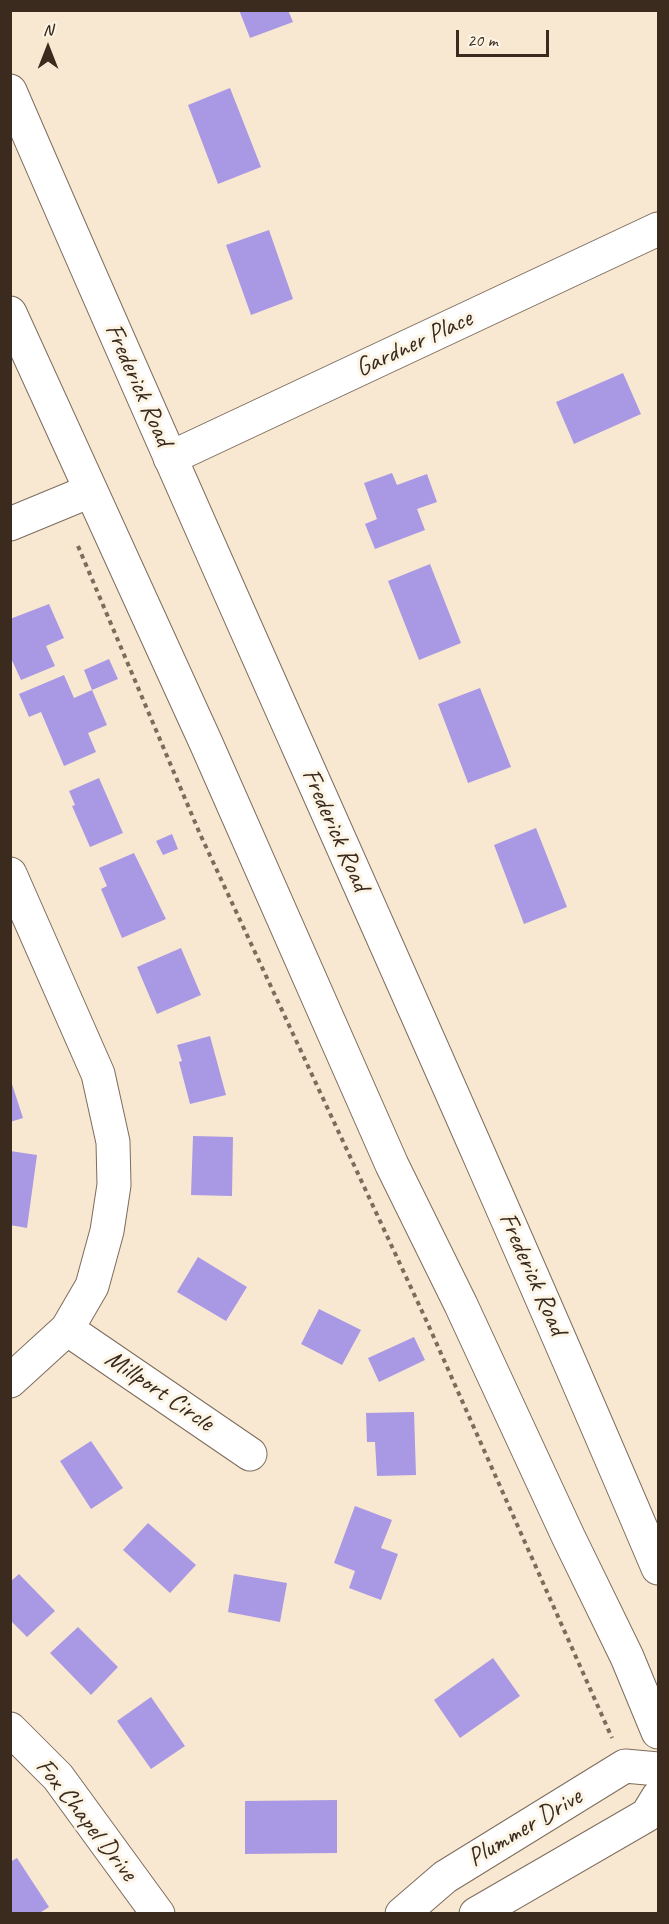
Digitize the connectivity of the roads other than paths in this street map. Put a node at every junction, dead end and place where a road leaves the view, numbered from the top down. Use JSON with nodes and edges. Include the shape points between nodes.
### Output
{"nodes":[{"id":1,"x":10,"y":91,"type":"edge"},
{"id":2,"x":658,"y":229,"type":"edge"},
{"id":3,"x":10,"y":313,"type":"edge"},
{"id":4,"x":170,"y":458,"type":"junction"},
{"id":5,"x":90,"y":491,"type":"junction"},
{"id":6,"x":10,"y":524,"type":"edge"},
{"id":7,"x":10,"y":874,"type":"edge"},
{"id":8,"x":67,"y":1329,"type":"junction"},
{"id":9,"x":10,"y":1381,"type":"edge"},
{"id":10,"x":250,"y":1454,"type":"dead end"},
{"id":11,"x":658,"y":1568,"type":"edge"},
{"id":12,"x":10,"y":1729,"type":"edge"},
{"id":13,"x":658,"y":1731,"type":"edge"},
{"id":14,"x":658,"y":1769,"type":"edge"},
{"id":15,"x":658,"y":1797,"type":"edge"},
{"id":16,"x":158,"y":1914,"type":"edge"},
{"id":17,"x":402,"y":1914,"type":"edge"},
{"id":18,"x":476,"y":1914,"type":"edge"}],
"edges":[{"from":1,"to":4,"type":"main road","name":"Frederick Road"},
{"from":2,"to":4,"type":"main road","name":"Gardner Place"},
{"from":3,"to":5,"type":"main road"},
{"from":4,"to":11,"type":"main road","name":"Frederick Road","via":[[535,1279]]},
{"from":5,"to":6,"type":"main road"},
{"from":5,"to":13,"type":"main road","via":[[206,742],[392,1165],[627,1657]]},
{"from":7,"to":8,"type":"main road","via":[[98,1074],[113,1142],[114,1185],[107,1231],[92,1286]]},
{"from":8,"to":9,"type":"main road"},
{"from":8,"to":10,"type":"main road","name":"Millport Circle"},
{"from":12,"to":16,"type":"main road","name":"Fox Chapel Drive","via":[[58,1777]]},
{"from":14,"to":17,"type":"main road","name":"Plummer Drive","via":[[626,1766],[454,1872]]},
{"from":15,"to":18,"type":"main road","name":"Plummer Drive","via":[[647,1815]]}]}
